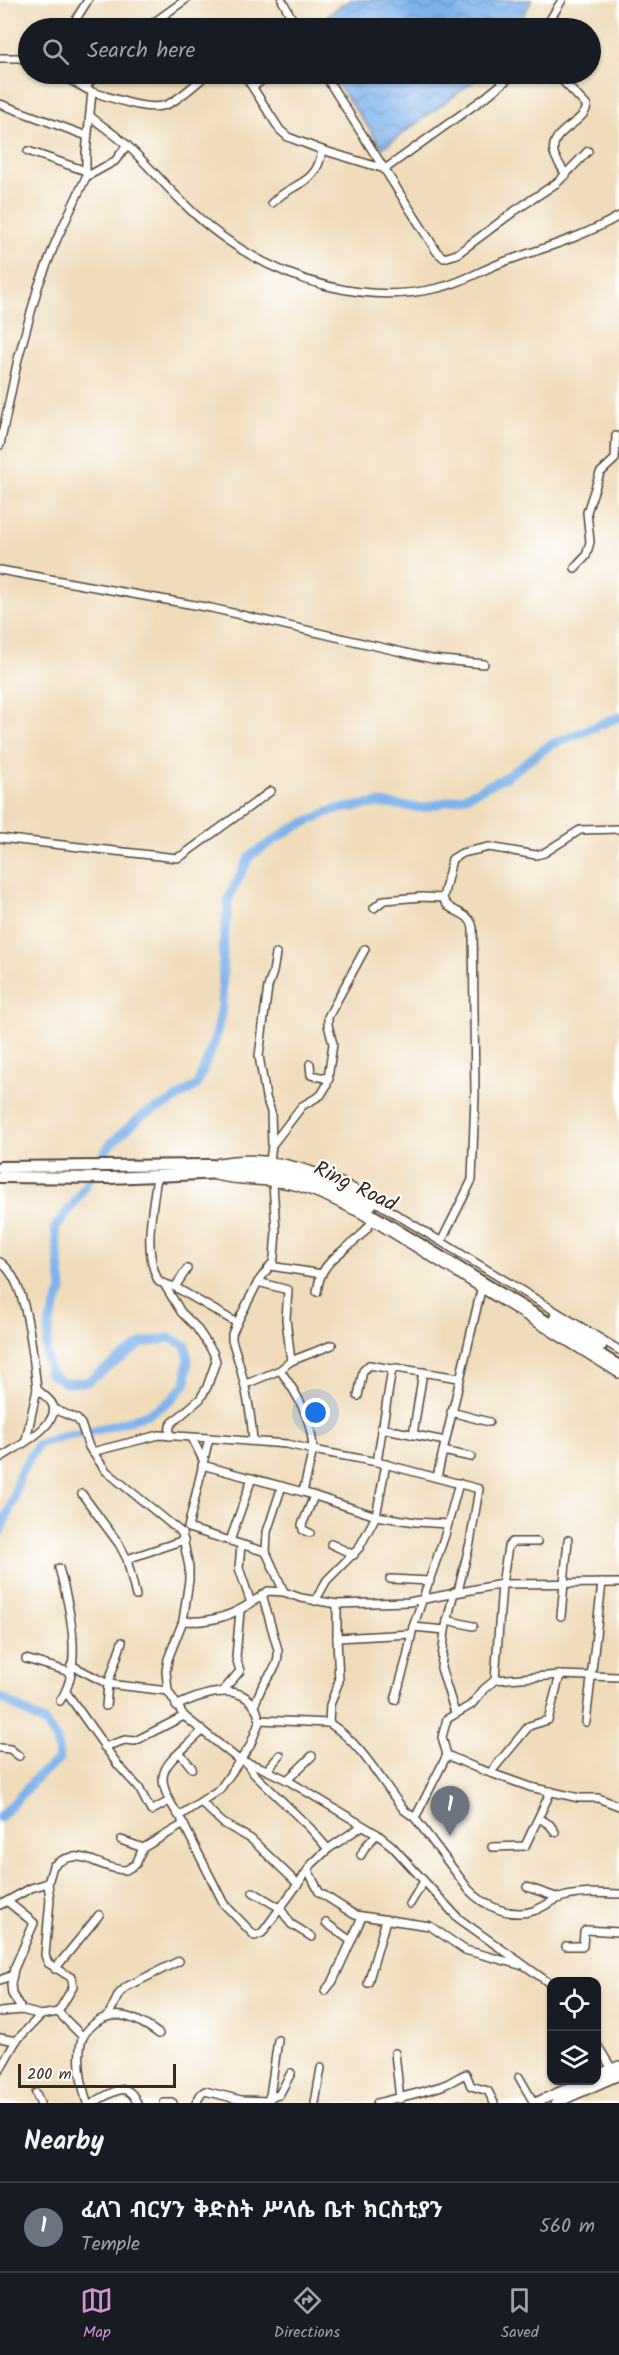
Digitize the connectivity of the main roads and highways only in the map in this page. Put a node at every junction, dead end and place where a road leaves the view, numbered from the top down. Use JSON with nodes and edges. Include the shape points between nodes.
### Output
{"nodes":[{"id":1,"x":0,"y":1167,"type":"edge"},
{"id":2,"x":209,"y":1170,"type":"junction"},
{"id":3,"x":0,"y":1177,"type":"edge"},
{"id":4,"x":619,"y":1357,"type":"edge"},
{"id":5,"x":619,"y":1366,"type":"edge"},
{"id":6,"x":617,"y":2074,"type":"edge"},
{"id":7,"x":601,"y":2076,"type":"edge"},
{"id":8,"x":575,"y":2085,"type":"edge"},
{"id":9,"x":572,"y":2099,"type":"edge"},
{"id":10,"x":535,"y":2103,"type":"edge"},
{"id":11,"x":556,"y":2103,"type":"edge"}],
"edges":[{"from":1,"to":2,"type":"highway","name":"Ring Road","via":[[110,1165]]},
{"from":2,"to":3,"type":"highway","name":"Ring Road","via":[[110,1178]]},
{"from":2,"to":4,"type":"highway","name":"Ring Road","via":[[292,1171],[357,1196]]},
{"from":2,"to":5,"type":"highway","name":"Ring Road","via":[[278,1177],[316,1186],[356,1205]]},
{"from":6,"to":7,"type":"main road"},
{"from":6,"to":9,"type":"main road"},
{"from":8,"to":10,"type":"main road"},
{"from":9,"to":11,"type":"main road"}]}
